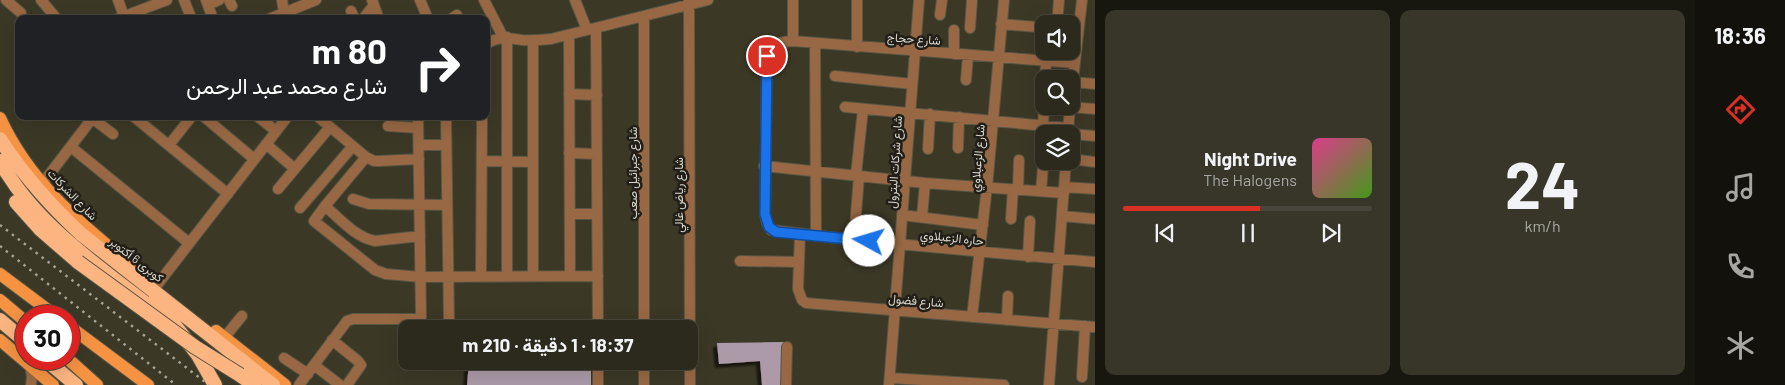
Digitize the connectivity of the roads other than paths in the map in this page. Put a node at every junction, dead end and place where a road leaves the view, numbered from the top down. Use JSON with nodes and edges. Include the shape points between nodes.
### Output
{"nodes":[{"id":1,"x":6,"y":0,"type":"edge"},
{"id":2,"x":41,"y":0,"type":"edge"},
{"id":3,"x":118,"y":0,"type":"edge"},
{"id":4,"x":167,"y":0,"type":"edge"},
{"id":5,"x":184,"y":0,"type":"edge"},
{"id":6,"x":219,"y":0,"type":"edge"},
{"id":7,"x":282,"y":0,"type":"edge"},
{"id":8,"x":316,"y":0,"type":"edge"},
{"id":9,"x":420,"y":0,"type":"edge"},
{"id":10,"x":484,"y":0,"type":"edge"},
{"id":11,"x":576,"y":0,"type":"edge"},
{"id":12,"x":708,"y":0,"type":"edge"},
{"id":13,"x":793,"y":0,"type":"edge"},
{"id":14,"x":857,"y":0,"type":"edge"},
{"id":15,"x":919,"y":0,"type":"edge"},
{"id":16,"x":942,"y":0,"type":"edge"},
{"id":17,"x":972,"y":0,"type":"edge"},
{"id":18,"x":1004,"y":0,"type":"edge"},
{"id":19,"x":1059,"y":0,"type":"edge"},
{"id":20,"x":1082,"y":0,"type":"edge"},
{"id":21,"x":207,"y":3,"type":"edge"},
{"id":22,"x":373,"y":3,"type":"edge"},
{"id":23,"x":690,"y":3,"type":"edge"},
{"id":24,"x":673,"y":4,"type":"edge"},
{"id":25,"x":21,"y":13,"type":"dead end"},
{"id":26,"x":54,"y":15,"type":"edge"},
{"id":27,"x":121,"y":15,"type":"edge"},
{"id":28,"x":130,"y":15,"type":"edge"},
{"id":29,"x":190,"y":15,"type":"edge"},
{"id":30,"x":212,"y":15,"type":"edge"},
{"id":31,"x":286,"y":15,"type":"edge"},
{"id":32,"x":288,"y":15,"type":"edge"},
{"id":33,"x":366,"y":15,"type":"edge"},
{"id":34,"x":378,"y":15,"type":"edge"},
{"id":35,"x":426,"y":15,"type":"edge"},
{"id":36,"x":940,"y":15,"type":"dead end"},
{"id":37,"x":1058,"y":15,"type":"edge"},
{"id":38,"x":644,"y":16,"type":"junction"},
{"id":39,"x":1001,"y":24,"type":"junction"},
{"id":40,"x":1035,"y":27,"type":"edge"},
{"id":41,"x":970,"y":28,"type":"dead end"},
{"id":42,"x":592,"y":29,"type":"junction"},
{"id":43,"x":954,"y":30,"type":"dead end"},
{"id":44,"x":569,"y":35,"type":"junction"},
{"id":45,"x":505,"y":37,"type":"junction"},
{"id":46,"x":533,"y":40,"type":"junction"},
{"id":47,"x":793,"y":41,"type":"junction"},
{"id":48,"x":490,"y":42,"type":"edge"},
{"id":49,"x":815,"y":43,"type":"junction"},
{"id":50,"x":857,"y":47,"type":"junction"},
{"id":51,"x":914,"y":51,"type":"junction"},
{"id":52,"x":954,"y":54,"type":"junction"},
{"id":53,"x":968,"y":55,"type":"junction"},
{"id":54,"x":998,"y":58,"type":"junction"},
{"id":55,"x":1035,"y":58,"type":"edge"},
{"id":56,"x":1059,"y":60,"type":"edge"},
{"id":57,"x":1075,"y":64,"type":"junction"},
{"id":58,"x":1074,"y":70,"type":"edge"},
{"id":59,"x":835,"y":76,"type":"dead end"},
{"id":60,"x":966,"y":80,"type":"dead end"},
{"id":61,"x":1080,"y":83,"type":"edge"},
{"id":62,"x":912,"y":84,"type":"junction"},
{"id":63,"x":1095,"y":84,"type":"edge"},
{"id":64,"x":569,"y":94,"type":"junction"},
{"id":65,"x":597,"y":95,"type":"junction"},
{"id":66,"x":844,"y":107,"type":"dead end"},
{"id":67,"x":1080,"y":107,"type":"edge"},
{"id":68,"x":862,"y":108,"type":"junction"},
{"id":69,"x":1095,"y":109,"type":"edge"},
{"id":70,"x":910,"y":113,"type":"junction"},
{"id":71,"x":930,"y":114,"type":"junction"},
{"id":72,"x":958,"y":117,"type":"junction"},
{"id":73,"x":0,"y":118,"type":"edge"},
{"id":74,"x":91,"y":120,"type":"edge"},
{"id":75,"x":97,"y":120,"type":"edge"},
{"id":76,"x":138,"y":120,"type":"edge"},
{"id":77,"x":189,"y":120,"type":"edge"},
{"id":78,"x":208,"y":120,"type":"edge"},
{"id":79,"x":262,"y":120,"type":"edge"},
{"id":80,"x":285,"y":120,"type":"edge"},
{"id":81,"x":418,"y":120,"type":"edge"},
{"id":82,"x":446,"y":120,"type":"edge"},
{"id":83,"x":482,"y":120,"type":"edge"},
{"id":84,"x":323,"y":121,"type":"edge"},
{"id":85,"x":993,"y":121,"type":"junction"},
{"id":86,"x":388,"y":126,"type":"dead end"},
{"id":87,"x":1035,"y":127,"type":"edge"},
{"id":88,"x":0,"y":128,"type":"edge"},
{"id":89,"x":418,"y":128,"type":"junction"},
{"id":90,"x":276,"y":131,"type":"junction"},
{"id":91,"x":113,"y":134,"type":"dead end"},
{"id":92,"x":1080,"y":134,"type":"edge"},
{"id":93,"x":1095,"y":136,"type":"edge"},
{"id":94,"x":0,"y":139,"type":"edge"},
{"id":95,"x":266,"y":144,"type":"junction"},
{"id":96,"x":419,"y":144,"type":"junction"},
{"id":97,"x":169,"y":145,"type":"junction"},
{"id":98,"x":446,"y":145,"type":"junction"},
{"id":99,"x":353,"y":146,"type":"junction"},
{"id":100,"x":71,"y":147,"type":"junction"},
{"id":101,"x":958,"y":148,"type":"dead end"},
{"id":102,"x":928,"y":149,"type":"dead end"},
{"id":103,"x":569,"y":153,"type":"junction"},
{"id":104,"x":597,"y":154,"type":"junction"},
{"id":105,"x":366,"y":157,"type":"junction"},
{"id":106,"x":254,"y":159,"type":"junction"},
{"id":107,"x":419,"y":159,"type":"junction"},
{"id":108,"x":1019,"y":160,"type":"dead end"},
{"id":109,"x":1080,"y":160,"type":"edge"},
{"id":110,"x":0,"y":161,"type":"edge"},
{"id":111,"x":482,"y":161,"type":"junction"},
{"id":112,"x":507,"y":161,"type":"junction"},
{"id":113,"x":533,"y":162,"type":"junction"},
{"id":114,"x":1095,"y":162,"type":"edge"},
{"id":115,"x":764,"y":166,"type":"junction"},
{"id":116,"x":295,"y":169,"type":"junction"},
{"id":117,"x":1043,"y":170,"type":"edge"},
{"id":118,"x":1065,"y":170,"type":"edge"},
{"id":119,"x":816,"y":171,"type":"junction"},
{"id":120,"x":0,"y":176,"type":"edge"},
{"id":121,"x":857,"y":176,"type":"junction"},
{"id":122,"x":905,"y":181,"type":"junction"},
{"id":123,"x":925,"y":183,"type":"junction"},
{"id":124,"x":42,"y":184,"type":"junction"},
{"id":125,"x":987,"y":187,"type":"junction"},
{"id":126,"x":278,"y":189,"type":"dead end"},
{"id":127,"x":1015,"y":189,"type":"junction"},
{"id":128,"x":1095,"y":189,"type":"edge"},
{"id":129,"x":1064,"y":190,"type":"junction"},
{"id":130,"x":1042,"y":191,"type":"junction"},
{"id":131,"x":228,"y":194,"type":"junction"},
{"id":132,"x":353,"y":199,"type":"dead end"},
{"id":133,"x":420,"y":205,"type":"junction"},
{"id":134,"x":447,"y":205,"type":"junction"},
{"id":135,"x":325,"y":206,"type":"junction"},
{"id":136,"x":300,"y":208,"type":"dead end"},
{"id":137,"x":570,"y":214,"type":"junction"},
{"id":138,"x":597,"y":214,"type":"junction"},
{"id":139,"x":902,"y":215,"type":"junction"},
{"id":140,"x":1062,"y":216,"type":"junction"},
{"id":141,"x":922,"y":217,"type":"junction"},
{"id":142,"x":1011,"y":219,"type":"dead end"},
{"id":143,"x":1095,"y":219,"type":"edge"},
{"id":144,"x":1030,"y":221,"type":"dead end"},
{"id":145,"x":983,"y":226,"type":"junction"},
{"id":146,"x":800,"y":234,"type":"junction"},
{"id":147,"x":420,"y":236,"type":"junction"},
{"id":148,"x":816,"y":236,"type":"junction"},
{"id":149,"x":854,"y":240,"type":"junction"},
{"id":150,"x":189,"y":243,"type":"junction"},
{"id":151,"x":900,"y":244,"type":"junction"},
{"id":152,"x":980,"y":252,"type":"junction"},
{"id":153,"x":1028,"y":257,"type":"junction"},
{"id":154,"x":1059,"y":260,"type":"junction"},
{"id":155,"x":740,"y":261,"type":"dead end"},
{"id":156,"x":799,"y":262,"type":"junction"},
{"id":157,"x":1095,"y":262,"type":"edge"},
{"id":158,"x":0,"y":274,"type":"edge"},
{"id":159,"x":481,"y":276,"type":"junction"},
{"id":160,"x":507,"y":276,"type":"junction"},
{"id":161,"x":533,"y":276,"type":"junction"},
{"id":162,"x":570,"y":276,"type":"junction"},
{"id":163,"x":598,"y":276,"type":"junction"},
{"id":164,"x":421,"y":277,"type":"junction"},
{"id":165,"x":448,"y":277,"type":"junction"},
{"id":166,"x":150,"y":284,"type":"junction"},
{"id":167,"x":1008,"y":296,"type":"dead end"},
{"id":168,"x":0,"y":300,"type":"edge"},
{"id":169,"x":41,"y":305,"type":"edge"},
{"id":170,"x":895,"y":311,"type":"junction"},
{"id":171,"x":15,"y":313,"type":"edge"},
{"id":172,"x":242,"y":316,"type":"dead end"},
{"id":173,"x":972,"y":318,"type":"junction"},
{"id":174,"x":0,"y":320,"type":"edge"},
{"id":175,"x":449,"y":320,"type":"dead end"},
{"id":176,"x":598,"y":320,"type":"edge"},
{"id":177,"x":644,"y":320,"type":"edge"},
{"id":178,"x":1007,"y":320,"type":"junction"},
{"id":179,"x":1055,"y":324,"type":"junction"},
{"id":180,"x":1090,"y":326,"type":"edge"},
{"id":181,"x":15,"y":333,"type":"edge"},
{"id":182,"x":80,"y":334,"type":"edge"},
{"id":183,"x":224,"y":338,"type":"junction"},
{"id":184,"x":0,"y":340,"type":"edge"},
{"id":185,"x":332,"y":340,"type":"junction"},
{"id":186,"x":787,"y":347,"type":"dead end"},
{"id":187,"x":15,"y":352,"type":"edge"},
{"id":188,"x":198,"y":355,"type":"junction"},
{"id":189,"x":284,"y":358,"type":"dead end"},
{"id":190,"x":314,"y":365,"type":"junction"},
{"id":191,"x":31,"y":370,"type":"edge"},
{"id":192,"x":36,"y":370,"type":"edge"},
{"id":193,"x":58,"y":370,"type":"edge"},
{"id":194,"x":80,"y":370,"type":"edge"},
{"id":195,"x":598,"y":370,"type":"edge"},
{"id":196,"x":644,"y":370,"type":"edge"},
{"id":197,"x":308,"y":374,"type":"junction"},
{"id":198,"x":1082,"y":377,"type":"dead end"},
{"id":199,"x":889,"y":381,"type":"edge"},
{"id":200,"x":31,"y":385,"type":"edge"},
{"id":201,"x":53,"y":385,"type":"edge"},
{"id":202,"x":76,"y":385,"type":"edge"},
{"id":203,"x":97,"y":385,"type":"edge"},
{"id":204,"x":148,"y":385,"type":"edge"},
{"id":205,"x":215,"y":385,"type":"edge"},
{"id":206,"x":254,"y":385,"type":"edge"},
{"id":207,"x":273,"y":385,"type":"edge"},
{"id":208,"x":278,"y":385,"type":"edge"},
{"id":209,"x":285,"y":385,"type":"edge"},
{"id":210,"x":300,"y":385,"type":"edge"},
{"id":211,"x":340,"y":385,"type":"edge"},
{"id":212,"x":347,"y":385,"type":"edge"},
{"id":213,"x":598,"y":385,"type":"edge"},
{"id":214,"x":644,"y":385,"type":"edge"},
{"id":215,"x":690,"y":385,"type":"edge"},
{"id":216,"x":786,"y":385,"type":"edge"},
{"id":217,"x":1004,"y":385,"type":"edge"},
{"id":218,"x":1049,"y":385,"type":"edge"}],
"edges":[{"from":1,"to":25,"type":"street"},
{"from":2,"to":26,"type":"street"},
{"from":3,"to":27,"type":"street"},
{"from":4,"to":28,"type":"street"},
{"from":5,"to":29,"type":"street"},
{"from":6,"to":21,"type":"street"},
{"from":7,"to":31,"type":"street"},
{"from":8,"to":32,"type":"street"},
{"from":9,"to":35,"type":"street"},
{"from":10,"to":45,"type":"street"},
{"from":11,"to":42,"type":"street"},
{"from":12,"to":23,"type":"street"},
{"from":13,"to":47,"type":"street"},
{"from":14,"to":50,"type":"street"},
{"from":15,"to":51,"type":"street","name":"شارع شركات البترول"},
{"from":16,"to":36,"type":"street"},
{"from":17,"to":41,"type":"street"},
{"from":18,"to":39,"type":"street","name":"شارع الزعبلاوي"},
{"from":19,"to":37,"type":"street"},
{"from":20,"to":57,"type":"street"},
{"from":21,"to":30,"type":"street"},
{"from":22,"to":33,"type":"street"},
{"from":22,"to":34,"type":"street"},
{"from":23,"to":24,"type":"street"},
{"from":23,"to":215,"type":"street","name":"شارع رياض غالي"},
{"from":24,"to":38,"type":"street"},
{"from":38,"to":42,"type":"street"},
{"from":38,"to":177,"type":"street","name":"شارع جبرائيل صعب"},
{"from":39,"to":40,"type":"street"},
{"from":39,"to":54,"type":"street","name":"شارع الزعبلاوي"},
{"from":42,"to":44,"type":"street"},
{"from":42,"to":65,"type":"street"},
{"from":43,"to":52,"type":"street"},
{"from":44,"to":46,"type":"street"},
{"from":44,"to":64,"type":"street"},
{"from":45,"to":46,"type":"street"},
{"from":45,"to":48,"type":"street"},
{"from":45,"to":112,"type":"street"},
{"from":46,"to":113,"type":"street"},
{"from":47,"to":49,"type":"street","name":"شارع حجاج"},
{"from":47,"to":115,"type":"street","via":[[775,45],[767,56]]},
{"from":49,"to":50,"type":"street","name":"شارع حجاج"},
{"from":49,"to":119,"type":"street"},
{"from":50,"to":51,"type":"street","name":"شارع حجاج"},
{"from":51,"to":52,"type":"street","name":"شارع حجاج"},
{"from":51,"to":62,"type":"street","name":"شارع شركات البترول"},
{"from":52,"to":53,"type":"street","name":"شارع حجاج"},
{"from":53,"to":54,"type":"street","name":"شارع حجاج"},
{"from":53,"to":60,"type":"street"},
{"from":54,"to":55,"type":"street","name":"شارع حجاج"},
{"from":54,"to":85,"type":"street","name":"شارع الزعبلاوي"},
{"from":56,"to":57,"type":"street","name":"شارع حجاج"},
{"from":57,"to":58,"type":"street"},
{"from":59,"to":62,"type":"street"},
{"from":61,"to":63,"type":"street"},
{"from":62,"to":70,"type":"street","name":"شارع شركات البترول"},
{"from":64,"to":65,"type":"street"},
{"from":64,"to":103,"type":"street"},
{"from":65,"to":104,"type":"street"},
{"from":66,"to":68,"type":"street"},
{"from":67,"to":69,"type":"street"},
{"from":68,"to":70,"type":"street"},
{"from":68,"to":121,"type":"street"},
{"from":70,"to":71,"type":"street"},
{"from":70,"to":122,"type":"street","name":"شارع شركات البترول"},
{"from":71,"to":72,"type":"street"},
{"from":71,"to":102,"type":"street"},
{"from":72,"to":85,"type":"street"},
{"from":72,"to":101,"type":"street"},
{"from":73,"to":124,"type":"main road","name":"شارع الشركات","via":[[19,154]]},
{"from":74,"to":100,"type":"street"},
{"from":75,"to":91,"type":"street"},
{"from":76,"to":97,"type":"street"},
{"from":77,"to":97,"type":"street"},
{"from":78,"to":106,"type":"street"},
{"from":79,"to":90,"type":"street"},
{"from":80,"to":90,"type":"street"},
{"from":81,"to":89,"type":"street"},
{"from":82,"to":98,"type":"street"},
{"from":83,"to":111,"type":"street"},
{"from":84,"to":99,"type":"street"},
{"from":84,"to":116,"type":"street"},
{"from":85,"to":87,"type":"street"},
{"from":85,"to":125,"type":"street","name":"شارع الزعبلاوي"},
{"from":86,"to":89,"type":"street"},
{"from":88,"to":208,"type":"main road","name":"شارع الشركات","via":[[34,181],[68,217]]},
{"from":89,"to":96,"type":"street"},
{"from":90,"to":95,"type":"street"},
{"from":92,"to":93,"type":"street"},
{"from":94,"to":166,"type":"highway","name":"كوبرى 6 أكتوبر","via":[[55,210],[81,234]]},
{"from":95,"to":106,"type":"street"},
{"from":95,"to":116,"type":"street"},
{"from":96,"to":98,"type":"street"},
{"from":96,"to":107,"type":"street"},
{"from":97,"to":131,"type":"street"},
{"from":98,"to":134,"type":"street"},
{"from":99,"to":105,"type":"street"},
{"from":99,"to":136,"type":"street"},
{"from":100,"to":124,"type":"street"},
{"from":100,"to":150,"type":"street"},
{"from":103,"to":104,"type":"street"},
{"from":103,"to":137,"type":"street"},
{"from":104,"to":138,"type":"street"},
{"from":105,"to":107,"type":"street","via":[[374,161]]},
{"from":105,"to":135,"type":"street"},
{"from":106,"to":131,"type":"street"},
{"from":107,"to":133,"type":"street"},
{"from":108,"to":127,"type":"street"},
{"from":109,"to":114,"type":"street"},
{"from":110,"to":188,"type":"highway","bridge":true,"via":[[16,187],[47,222],[163,318]]},
{"from":111,"to":112,"type":"street"},
{"from":111,"to":159,"type":"street"},
{"from":112,"to":113,"type":"street"},
{"from":112,"to":160,"type":"street"},
{"from":113,"to":161,"type":"street"},
{"from":115,"to":119,"type":"street"},
{"from":115,"to":146,"type":"street","name":"حاره الزعبلاوي","via":[[765,219],[769,227],[776,232]]},
{"from":116,"to":126,"type":"street"},
{"from":117,"to":130,"type":"street"},
{"from":118,"to":129,"type":"street"},
{"from":119,"to":121,"type":"street"},
{"from":119,"to":148,"type":"street"},
{"from":120,"to":206,"type":"highway","bridge":true,"via":[[16,202],[41,230],[78,262],[195,347]]},
{"from":121,"to":122,"type":"street"},
{"from":121,"to":149,"type":"street"},
{"from":122,"to":123,"type":"street"},
{"from":122,"to":139,"type":"street","name":"شارع شركات البترول"},
{"from":123,"to":125,"type":"street"},
{"from":123,"to":141,"type":"street"},
{"from":124,"to":166,"type":"main road","name":"شارع الشركات","via":[[63,208]]},
{"from":125,"to":127,"type":"street"},
{"from":125,"to":145,"type":"street","name":"شارع الزعبلاوي"},
{"from":127,"to":130,"type":"street"},
{"from":127,"to":142,"type":"street"},
{"from":128,"to":129,"type":"street"},
{"from":129,"to":130,"type":"street"},
{"from":129,"to":140,"type":"street"},
{"from":131,"to":150,"type":"street"},
{"from":132,"to":133,"type":"street","via":[[369,204]]},
{"from":133,"to":134,"type":"street"},
{"from":133,"to":147,"type":"street"},
{"from":134,"to":165,"type":"street"},
{"from":135,"to":147,"type":"street","via":[[368,240]]},
{"from":135,"to":164,"type":"street","via":[[314,221],[379,272]]},
{"from":137,"to":138,"type":"street"},
{"from":137,"to":162,"type":"street"},
{"from":138,"to":163,"type":"street"},
{"from":139,"to":141,"type":"street"},
{"from":139,"to":151,"type":"street","name":"شارع شركات البترول"},
{"from":140,"to":143,"type":"street"},
{"from":140,"to":154,"type":"street"},
{"from":141,"to":145,"type":"street"},
{"from":144,"to":153,"type":"street"},
{"from":145,"to":152,"type":"street","name":"شارع الزعبلاوي"},
{"from":146,"to":148,"type":"street","name":"حاره الزعبلاوي"},
{"from":146,"to":156,"type":"street","name":"شارع فضول"},
{"from":147,"to":164,"type":"street"},
{"from":148,"to":149,"type":"street","name":"حاره الزعبلاوي"},
{"from":149,"to":151,"type":"street","name":"حاره الزعبلاوي"},
{"from":150,"to":166,"type":"street"},
{"from":151,"to":152,"type":"street","name":"حاره الزعبلاوي"},
{"from":151,"to":170,"type":"street","name":"شارع شركات البترول"},
{"from":152,"to":153,"type":"street","name":"حاره الزعبلاوي"},
{"from":152,"to":173,"type":"street","name":"شارع الزعبلاوي"},
{"from":153,"to":154,"type":"street","name":"حاره الزعبلاوي"},
{"from":154,"to":157,"type":"street","name":"حاره الزعبلاوي"},
{"from":154,"to":179,"type":"street"},
{"from":155,"to":156,"type":"street"},
{"from":156,"to":170,"type":"street","name":"شارع فضول","via":[[799,295],[806,303]]},
{"from":158,"to":169,"type":"main road"},
{"from":159,"to":160,"type":"street"},
{"from":159,"to":165,"type":"street"},
{"from":160,"to":161,"type":"street"},
{"from":161,"to":162,"type":"street"},
{"from":162,"to":163,"type":"street"},
{"from":163,"to":176,"type":"street"},
{"from":164,"to":165,"type":"street"},
{"from":164,"to":185,"type":"street","via":[[422,316],[419,319],[350,320]]},
{"from":165,"to":175,"type":"street"},
{"from":166,"to":183,"type":"main road","name":"شارع الشركات"},
{"from":166,"to":188,"type":"highway","bridge":true},
{"from":166,"to":207,"type":"highway","name":"كوبرى 6 أكتوبر"},
{"from":167,"to":178,"type":"street"},
{"from":168,"to":171,"type":"main road"},
{"from":170,"to":173,"type":"street","name":"شارع فضول"},
{"from":170,"to":199,"type":"street","name":"شارع شركات البترول"},
{"from":172,"to":183,"type":"street"},
{"from":173,"to":178,"type":"street","name":"شارع فضول"},
{"from":174,"to":181,"type":"highway"},
{"from":178,"to":179,"type":"street","name":"شارع فضول"},
{"from":179,"to":180,"type":"street","name":"شارع فضول"},
{"from":179,"to":218,"type":"street"},
{"from":180,"to":198,"type":"street"},
{"from":182,"to":204,"type":"main road"},
{"from":183,"to":209,"type":"main road","name":"شارع الشركات"},
{"from":184,"to":187,"type":"main road"},
{"from":185,"to":190,"type":"street"},
{"from":185,"to":212,"type":"street","via":[[361,365]]},
{"from":186,"to":216,"type":"street"},
{"from":188,"to":205,"type":"highway"},
{"from":189,"to":197,"type":"street"},
{"from":190,"to":197,"type":"street"},
{"from":190,"to":211,"type":"street"},
{"from":191,"to":200,"type":"street"},
{"from":192,"to":201,"type":"main road"},
{"from":193,"to":202,"type":"highway"},
{"from":194,"to":203,"type":"main road"},
{"from":195,"to":213,"type":"street"},
{"from":196,"to":214,"type":"street"},
{"from":197,"to":210,"type":"street"},
{"from":199,"to":217,"type":"street"}]}
